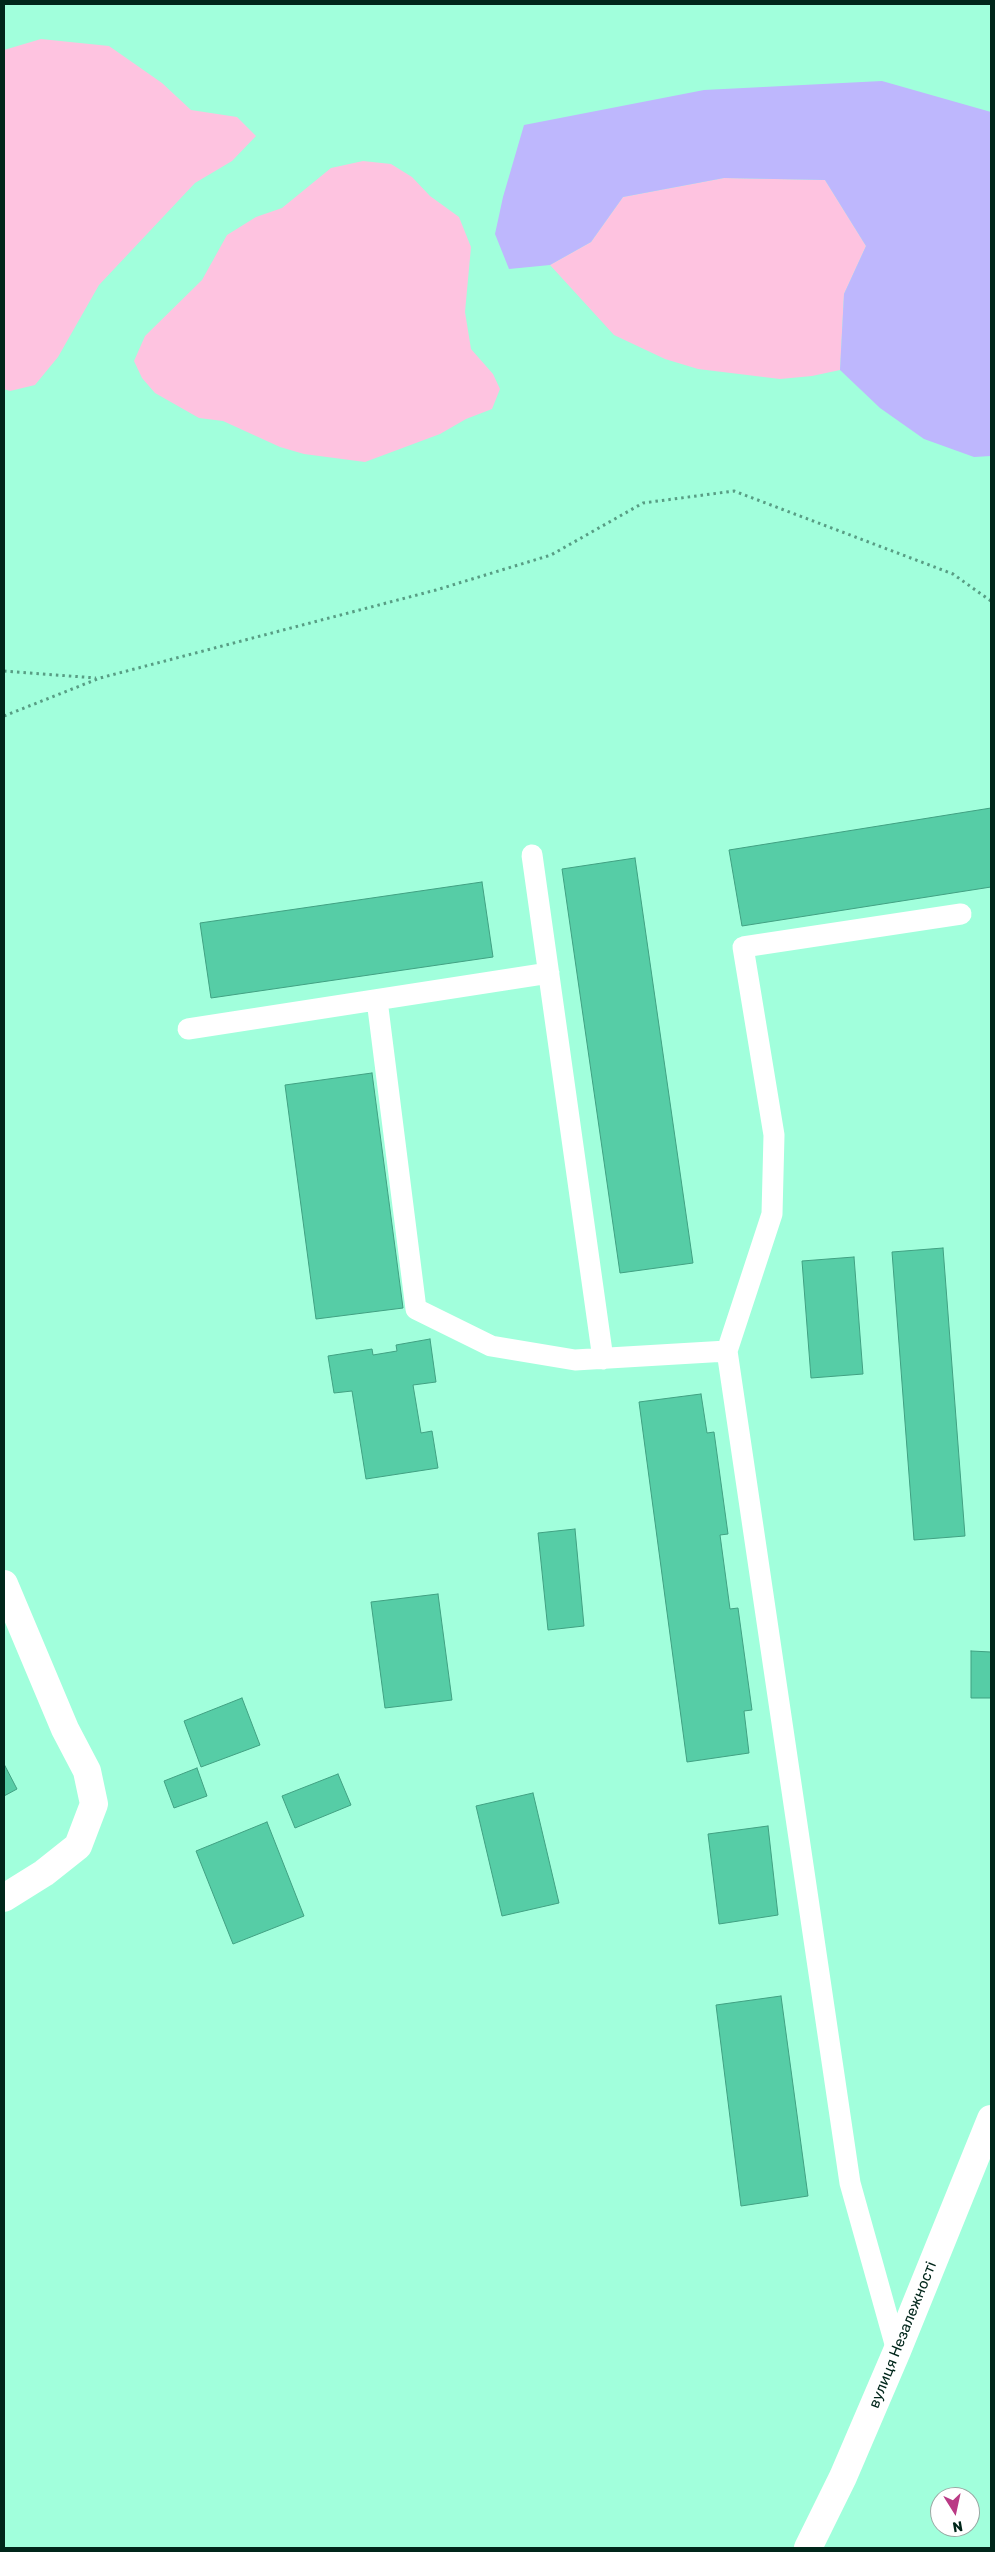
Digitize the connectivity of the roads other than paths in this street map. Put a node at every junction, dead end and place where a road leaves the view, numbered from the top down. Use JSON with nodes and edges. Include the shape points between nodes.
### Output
{"nodes":[{"id":1,"x":532,"y":855,"type":"dead end"},
{"id":2,"x":961,"y":914,"type":"dead end"},
{"id":3,"x":549,"y":973,"type":"junction"},
{"id":4,"x":377,"y":1000,"type":"junction"},
{"id":5,"x":188,"y":1029,"type":"dead end"},
{"id":6,"x":727,"y":1351,"type":"junction"},
{"id":7,"x":603,"y":1359,"type":"junction"},
{"id":8,"x":4,"y":1584,"type":"edge"},
{"id":9,"x":4,"y":1898,"type":"edge"},
{"id":10,"x":991,"y":2119,"type":"edge"},
{"id":11,"x":897,"y":2351,"type":"junction"},
{"id":12,"x":808,"y":2548,"type":"edge"}],
"edges":[{"from":1,"to":3,"type":"lane"},
{"from":2,"to":6,"type":"lane","via":[[743,947],[774,1135],[772,1214]]},
{"from":3,"to":4,"type":"lane"},
{"from":3,"to":7,"type":"lane"},
{"from":4,"to":5,"type":"lane"},
{"from":4,"to":7,"type":"lane","via":[[416,1308],[491,1346],[575,1360]]},
{"from":6,"to":7,"type":"lane"},
{"from":6,"to":11,"type":"lane","via":[[850,2183]]},
{"from":8,"to":9,"type":"street","via":[[65,1729],[87,1770],[94,1804],[78,1846],[44,1873]]},
{"from":10,"to":11,"type":"street","name":"вулиця Незалежності"},
{"from":11,"to":12,"type":"street","name":"вулиця Незалежності","via":[[843,2478]]}]}
